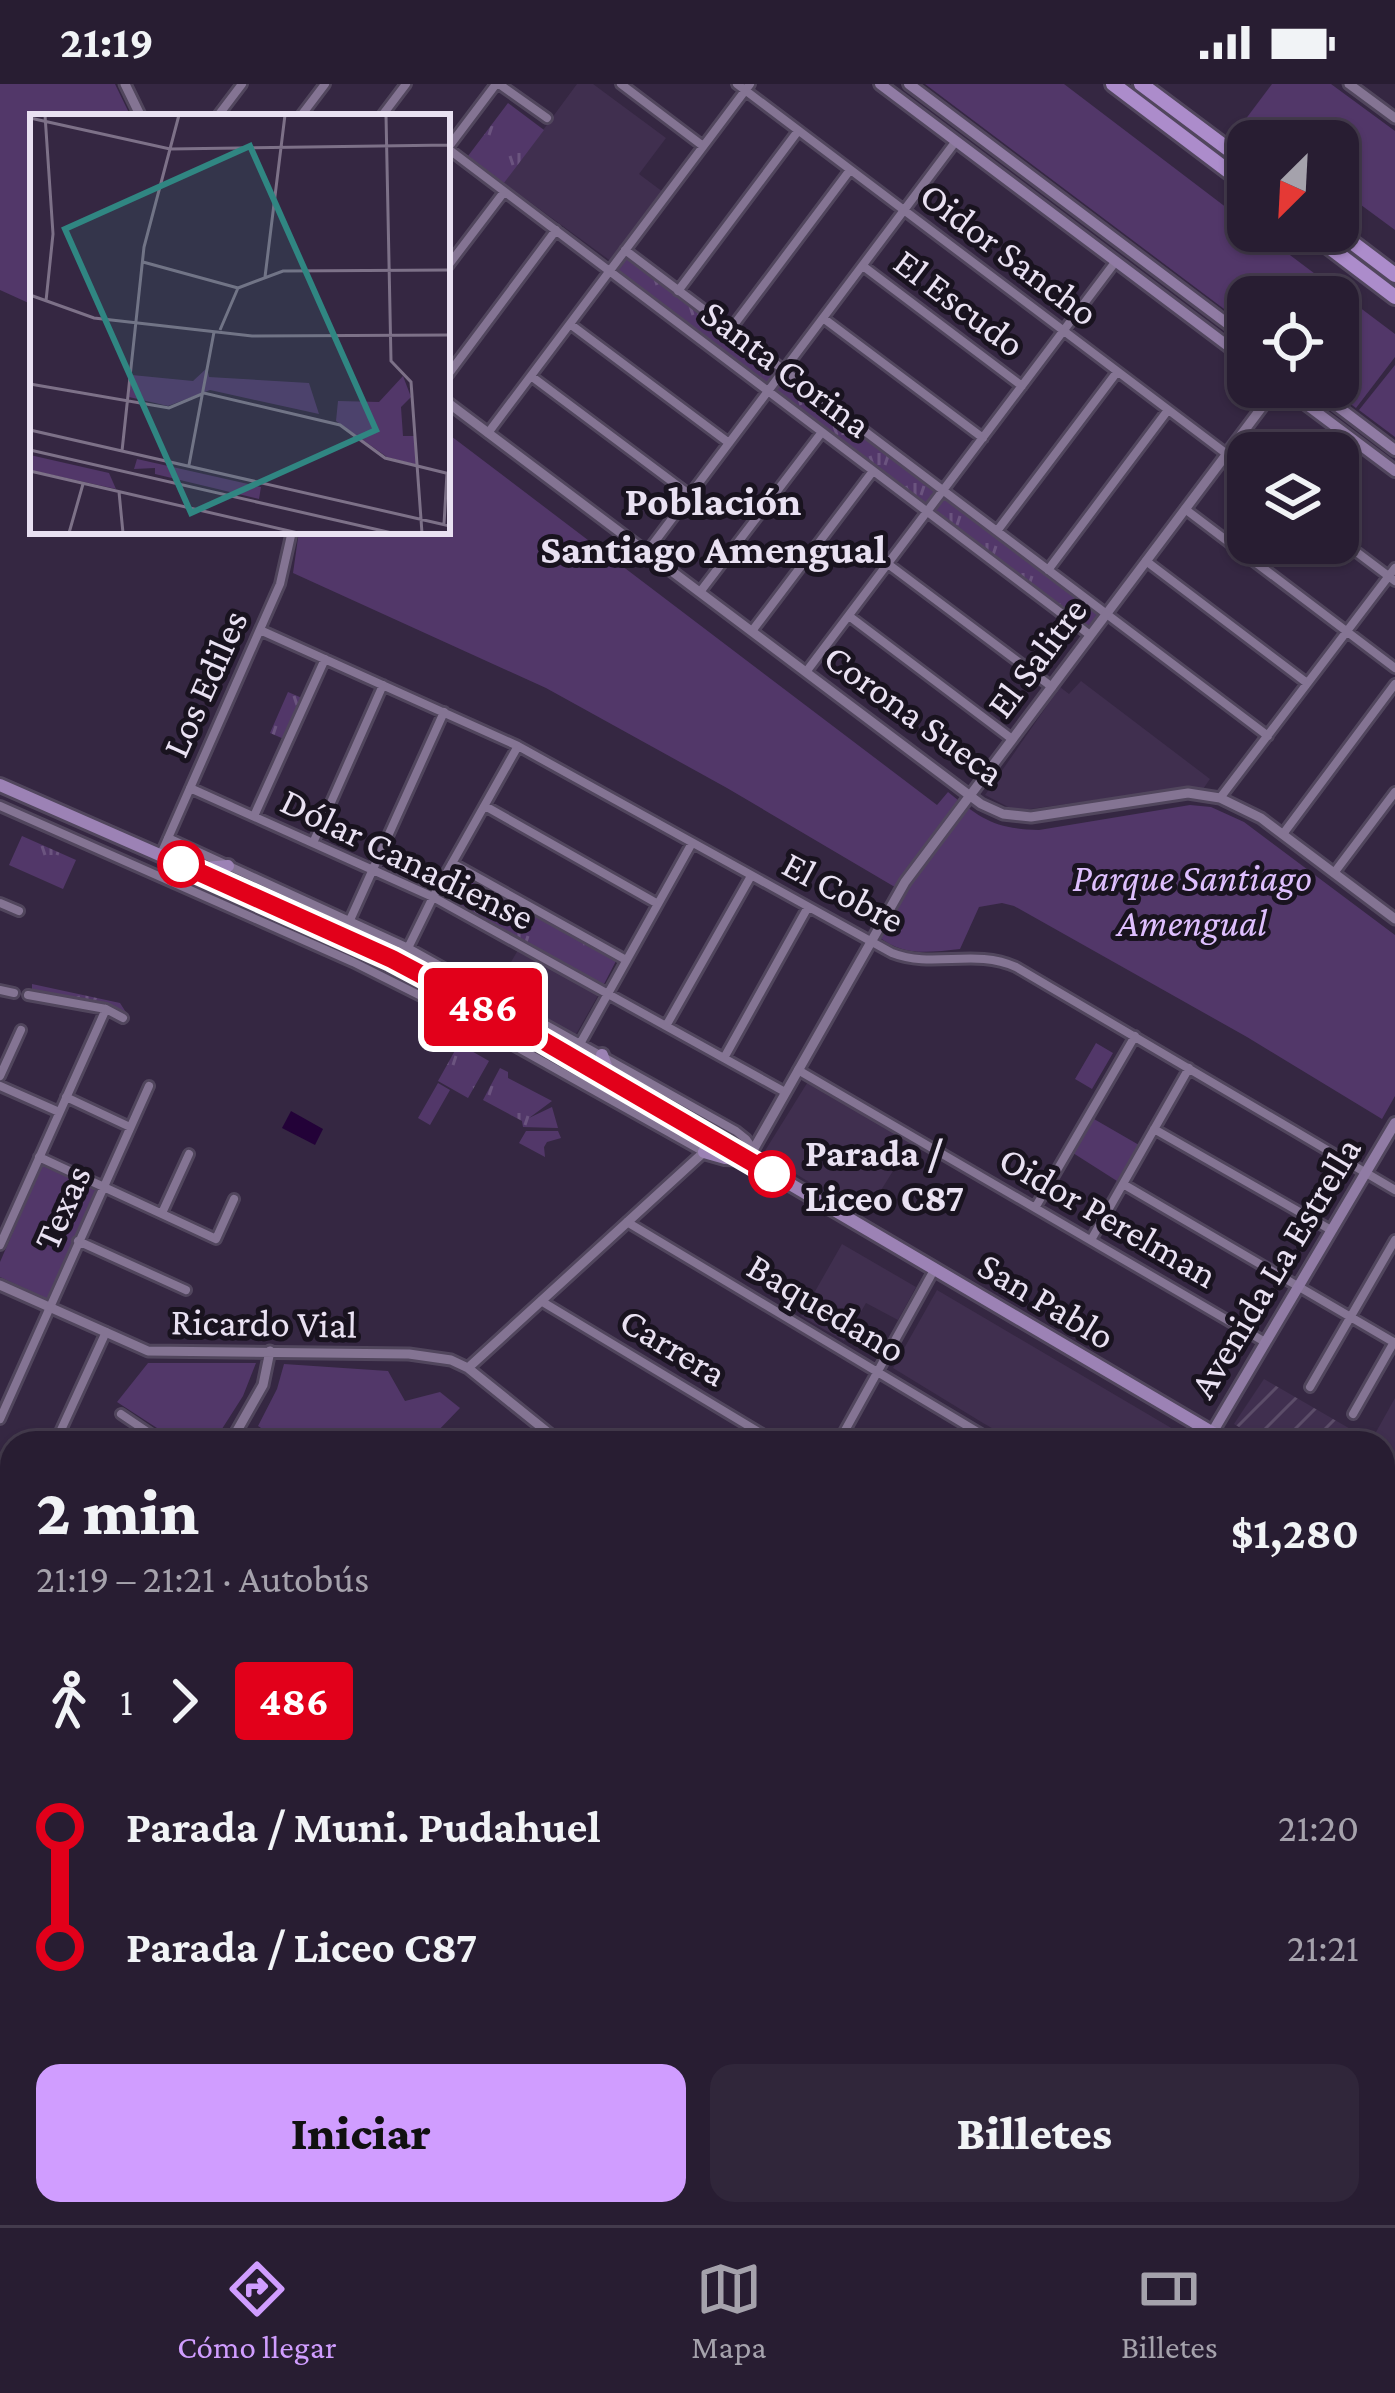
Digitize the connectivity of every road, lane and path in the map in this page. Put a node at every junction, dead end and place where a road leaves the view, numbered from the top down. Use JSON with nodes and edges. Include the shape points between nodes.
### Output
{"nodes":[{"id":1,"x":125,"y":84,"type":"edge"},
{"id":2,"x":242,"y":84,"type":"edge"},
{"id":3,"x":325,"y":84,"type":"edge"},
{"id":4,"x":406,"y":84,"type":"edge"},
{"id":5,"x":497,"y":84,"type":"edge"},
{"id":6,"x":621,"y":84,"type":"edge"},
{"id":7,"x":880,"y":84,"type":"edge"},
{"id":8,"x":909,"y":84,"type":"edge"},
{"id":9,"x":1113,"y":84,"type":"edge"},
{"id":10,"x":1142,"y":84,"type":"edge"},
{"id":11,"x":1349,"y":84,"type":"edge"},
{"id":12,"x":744,"y":86,"type":"edge"},
{"id":13,"x":140,"y":114,"type":"edge"},
{"id":14,"x":220,"y":114,"type":"edge"},
{"id":15,"x":302,"y":114,"type":"edge"},
{"id":16,"x":383,"y":114,"type":"edge"},
{"id":17,"x":547,"y":118,"type":"dead end"},
{"id":18,"x":1395,"y":118,"type":"edge"},
{"id":19,"x":798,"y":131,"type":"junction"},
{"id":20,"x":956,"y":141,"type":"junction"},
{"id":21,"x":450,"y":144,"type":"edge"},
{"id":22,"x":703,"y":146,"type":"junction"},
{"id":23,"x":1227,"y":148,"type":"edge"},
{"id":24,"x":450,"y":150,"type":"edge"},
{"id":25,"x":850,"y":170,"type":"junction"},
{"id":26,"x":1227,"y":170,"type":"edge"},
{"id":27,"x":504,"y":191,"type":"junction"},
{"id":28,"x":904,"y":210,"type":"junction"},
{"id":29,"x":556,"y":230,"type":"junction"},
{"id":30,"x":1359,"y":248,"type":"edge"},
{"id":31,"x":625,"y":250,"type":"junction"},
{"id":32,"x":1336,"y":252,"type":"edge"},
{"id":33,"x":1116,"y":261,"type":"junction"},
{"id":34,"x":450,"y":263,"type":"edge"},
{"id":35,"x":862,"y":266,"type":"junction"},
{"id":36,"x":609,"y":271,"type":"junction"},
{"id":37,"x":1395,"y":275,"type":"edge"},
{"id":38,"x":678,"y":290,"type":"junction"},
{"id":39,"x":1395,"y":297,"type":"edge"},
{"id":40,"x":823,"y":318,"type":"junction"},
{"id":41,"x":1227,"y":323,"type":"edge"},
{"id":42,"x":570,"y":324,"type":"junction"},
{"id":43,"x":730,"y":330,"type":"junction"},
{"id":44,"x":1064,"y":331,"type":"junction"},
{"id":45,"x":1227,"y":345,"type":"edge"},
{"id":46,"x":784,"y":370,"type":"junction"},
{"id":47,"x":450,"y":372,"type":"edge"},
{"id":48,"x":1118,"y":372,"type":"junction"},
{"id":49,"x":531,"y":376,"type":"junction"},
{"id":50,"x":1022,"y":386,"type":"junction"},
{"id":51,"x":768,"y":391,"type":"junction"},
{"id":52,"x":450,"y":404,"type":"edge"},
{"id":53,"x":1263,"y":408,"type":"edge"},
{"id":54,"x":1309,"y":408,"type":"edge"},
{"id":55,"x":1340,"y":408,"type":"edge"},
{"id":56,"x":1168,"y":410,"type":"junction"},
{"id":57,"x":822,"y":432,"type":"junction"},
{"id":58,"x":488,"y":433,"type":"junction"},
{"id":59,"x":983,"y":438,"type":"junction"},
{"id":60,"x":729,"y":443,"type":"junction"},
{"id":61,"x":1395,"y":450,"type":"edge"},
{"id":62,"x":1226,"y":454,"type":"junction"},
{"id":63,"x":874,"y":471,"type":"junction"},
{"id":64,"x":1395,"y":471,"type":"edge"},
{"id":65,"x":943,"y":490,"type":"junction"},
{"id":66,"x":690,"y":495,"type":"junction"},
{"id":67,"x":1185,"y":509,"type":"junction"},
{"id":68,"x":927,"y":512,"type":"junction"},
{"id":69,"x":997,"y":531,"type":"junction"},
{"id":70,"x":291,"y":534,"type":"edge"},
{"id":71,"x":647,"y":552,"type":"junction"},
{"id":72,"x":1359,"y":552,"type":"edge"},
{"id":73,"x":1146,"y":561,"type":"junction"},
{"id":74,"x":888,"y":564,"type":"junction"},
{"id":75,"x":1048,"y":570,"type":"junction"},
{"id":76,"x":1393,"y":575,"type":"edge"},
{"id":77,"x":700,"y":592,"type":"junction"},
{"id":78,"x":1106,"y":614,"type":"junction"},
{"id":79,"x":849,"y":616,"type":"junction"},
{"id":80,"x":260,"y":630,"type":"junction"},
{"id":81,"x":1347,"y":631,"type":"junction"},
{"id":82,"x":752,"y":632,"type":"junction"},
{"id":83,"x":1090,"y":635,"type":"junction"},
{"id":84,"x":325,"y":659,"type":"junction"},
{"id":85,"x":1395,"y":668,"type":"edge"},
{"id":86,"x":806,"y":672,"type":"junction"},
{"id":87,"x":1307,"y":683,"type":"junction"},
{"id":88,"x":1395,"y":684,"type":"edge"},
{"id":89,"x":383,"y":685,"type":"junction"},
{"id":90,"x":1052,"y":686,"type":"junction"},
{"id":91,"x":444,"y":712,"type":"junction"},
{"id":92,"x":1268,"y":736,"type":"junction"},
{"id":93,"x":1012,"y":739,"type":"junction"},
{"id":94,"x":518,"y":746,"type":"junction"},
{"id":95,"x":0,"y":785,"type":"edge"},
{"id":96,"x":190,"y":788,"type":"junction"},
{"id":97,"x":1395,"y":792,"type":"edge"},
{"id":98,"x":970,"y":796,"type":"junction"},
{"id":99,"x":1220,"y":798,"type":"junction"},
{"id":100,"x":0,"y":806,"type":"edge"},
{"id":101,"x":484,"y":806,"type":"junction"},
{"id":102,"x":254,"y":817,"type":"junction"},
{"id":103,"x":1283,"y":834,"type":"junction"},
{"id":104,"x":168,"y":838,"type":"junction"},
{"id":105,"x":313,"y":843,"type":"junction"},
{"id":106,"x":692,"y":843,"type":"junction"},
{"id":107,"x":160,"y":856,"type":"junction"},
{"id":108,"x":452,"y":863,"type":"junction"},
{"id":109,"x":228,"y":866,"type":"junction"},
{"id":110,"x":192,"y":869,"type":"junction"},
{"id":111,"x":373,"y":870,"type":"junction"},
{"id":112,"x":1334,"y":873,"type":"junction"},
{"id":113,"x":751,"y":875,"type":"junction"},
{"id":114,"x":433,"y":897,"type":"junction"},
{"id":115,"x":0,"y":903,"type":"edge"},
{"id":116,"x":658,"y":904,"type":"junction"},
{"id":117,"x":808,"y":907,"type":"junction"},
{"id":118,"x":19,"y":911,"type":"dead end"},
{"id":119,"x":1393,"y":912,"type":"edge"},
{"id":120,"x":350,"y":920,"type":"junction"},
{"id":121,"x":870,"y":942,"type":"junction"},
{"id":122,"x":408,"y":948,"type":"junction"},
{"id":123,"x":626,"y":960,"type":"junction"},
{"id":124,"x":480,"y":987,"type":"junction"},
{"id":125,"x":0,"y":990,"type":"edge"},
{"id":126,"x":14,"y":992,"type":"dead end"},
{"id":127,"x":459,"y":994,"type":"junction"},
{"id":128,"x":608,"y":994,"type":"junction"},
{"id":129,"x":28,"y":995,"type":"dead end"},
{"id":130,"x":106,"y":1009,"type":"junction"},
{"id":131,"x":123,"y":1018,"type":"dead end"},
{"id":132,"x":666,"y":1027,"type":"junction"},
{"id":133,"x":21,"y":1030,"type":"dead end"},
{"id":134,"x":1135,"y":1036,"type":"junction"},
{"id":135,"x":580,"y":1042,"type":"junction"},
{"id":136,"x":602,"y":1054,"type":"junction"},
{"id":137,"x":723,"y":1058,"type":"junction"},
{"id":138,"x":1189,"y":1068,"type":"junction"},
{"id":139,"x":798,"y":1070,"type":"junction"},
{"id":140,"x":0,"y":1076,"type":"edge"},
{"id":141,"x":610,"y":1078,"type":"junction"},
{"id":142,"x":0,"y":1085,"type":"edge"},
{"id":143,"x":149,"y":1086,"type":"dead end"},
{"id":144,"x":785,"y":1092,"type":"junction"},
{"id":145,"x":66,"y":1097,"type":"junction"},
{"id":146,"x":59,"y":1112,"type":"junction"},
{"id":147,"x":1395,"y":1123,"type":"edge"},
{"id":148,"x":130,"y":1127,"type":"junction"},
{"id":149,"x":1154,"y":1129,"type":"junction"},
{"id":150,"x":704,"y":1151,"type":"junction"},
{"id":151,"x":189,"y":1154,"type":"dead end"},
{"id":152,"x":750,"y":1154,"type":"junction"},
{"id":153,"x":39,"y":1157,"type":"junction"},
{"id":154,"x":1365,"y":1172,"type":"junction"},
{"id":155,"x":1123,"y":1184,"type":"junction"},
{"id":156,"x":103,"y":1186,"type":"junction"},
{"id":157,"x":1395,"y":1190,"type":"edge"},
{"id":158,"x":234,"y":1199,"type":"dead end"},
{"id":159,"x":1035,"y":1208,"type":"junction"},
{"id":160,"x":161,"y":1213,"type":"junction"},
{"id":161,"x":627,"y":1222,"type":"junction"},
{"id":162,"x":1331,"y":1230,"type":"junction"},
{"id":163,"x":78,"y":1240,"type":"junction"},
{"id":164,"x":1091,"y":1240,"type":"junction"},
{"id":165,"x":1395,"y":1240,"type":"edge"},
{"id":166,"x":0,"y":1245,"type":"edge"},
{"id":167,"x":935,"y":1268,"type":"junction"},
{"id":168,"x":0,"y":1285,"type":"edge"},
{"id":169,"x":1298,"y":1287,"type":"junction"},
{"id":170,"x":186,"y":1290,"type":"dead end"},
{"id":171,"x":541,"y":1300,"type":"junction"},
{"id":172,"x":50,"y":1307,"type":"junction"},
{"id":173,"x":1350,"y":1317,"type":"junction"},
{"id":174,"x":106,"y":1333,"type":"junction"},
{"id":175,"x":1265,"y":1342,"type":"junction"},
{"id":176,"x":1395,"y":1342,"type":"edge"},
{"id":177,"x":270,"y":1351,"type":"junction"},
{"id":178,"x":468,"y":1368,"type":"junction"},
{"id":179,"x":877,"y":1372,"type":"junction"},
{"id":180,"x":1310,"y":1387,"type":"dead end"},
{"id":181,"x":121,"y":1414,"type":"dead end"},
{"id":182,"x":1353,"y":1414,"type":"dead end"},
{"id":183,"x":0,"y":1419,"type":"edge"},
{"id":184,"x":61,"y":1431,"type":"edge"},
{"id":185,"x":146,"y":1431,"type":"edge"},
{"id":186,"x":237,"y":1431,"type":"edge"},
{"id":187,"x":546,"y":1431,"type":"edge"},
{"id":188,"x":757,"y":1431,"type":"edge"},
{"id":189,"x":845,"y":1431,"type":"edge"},
{"id":190,"x":976,"y":1431,"type":"edge"},
{"id":191,"x":1198,"y":1431,"type":"edge"},
{"id":192,"x":1213,"y":1431,"type":"edge"}],
"edges":[{"from":1,"to":13,"type":"street"},
{"from":2,"to":14,"type":"street"},
{"from":3,"to":15,"type":"street"},
{"from":4,"to":16,"type":"street"},
{"from":5,"to":17,"type":"street"},
{"from":5,"to":21,"type":"street"},
{"from":6,"to":22,"type":"street"},
{"from":7,"to":20,"type":"main road"},
{"from":8,"to":41,"type":"main road"},
{"from":9,"to":26,"type":"highway"},
{"from":10,"to":23,"type":"highway"},
{"from":11,"to":18,"type":"street"},
{"from":12,"to":19,"type":"street","name":"Oidor Sancho"},
{"from":12,"to":22,"type":"street"},
{"from":19,"to":25,"type":"street","name":"Oidor Sancho"},
{"from":19,"to":38,"type":"street"},
{"from":20,"to":28,"type":"street"},
{"from":20,"to":33,"type":"main road"},
{"from":22,"to":31,"type":"street"},
{"from":24,"to":27,"type":"street","name":"Santa Corina"},
{"from":25,"to":28,"type":"street","name":"Oidor Sancho"},
{"from":25,"to":43,"type":"street"},
{"from":27,"to":29,"type":"street","name":"Santa Corina"},
{"from":27,"to":34,"type":"street"},
{"from":28,"to":35,"type":"street"},
{"from":28,"to":44,"type":"street","name":"Oidor Sancho"},
{"from":29,"to":36,"type":"street","name":"Santa Corina"},
{"from":29,"to":47,"type":"street"},
{"from":30,"to":37,"type":"highway"},
{"from":31,"to":36,"type":"street"},
{"from":31,"to":38,"type":"street","name":"Santa Corina"},
{"from":32,"to":39,"type":"highway"},
{"from":33,"to":44,"type":"street"},
{"from":33,"to":45,"type":"main road"},
{"from":35,"to":40,"type":"street"},
{"from":35,"to":50,"type":"street","name":"El Escudo"},
{"from":36,"to":42,"type":"street"},
{"from":36,"to":51,"type":"street","name":"Santa Corina"},
{"from":38,"to":43,"type":"street","name":"Santa Corina"},
{"from":40,"to":46,"type":"street"},
{"from":40,"to":59,"type":"street"},
{"from":42,"to":49,"type":"street"},
{"from":42,"to":60,"type":"street"},
{"from":43,"to":46,"type":"street","name":"Santa Corina"},
{"from":44,"to":48,"type":"street","name":"Oidor Sancho"},
{"from":44,"to":50,"type":"street"},
{"from":46,"to":51,"type":"street"},
{"from":46,"to":65,"type":"street","name":"Santa Corina"},
{"from":48,"to":56,"type":"street","name":"Oidor Sancho"},
{"from":48,"to":69,"type":"street"},
{"from":49,"to":58,"type":"street"},
{"from":49,"to":66,"type":"street"},
{"from":50,"to":59,"type":"street"},
{"from":51,"to":57,"type":"street","name":"Santa Corina"},
{"from":51,"to":60,"type":"street"},
{"from":52,"to":58,"type":"street","name":"Corona Sueca"},
{"from":53,"to":62,"type":"street","name":"El Salitre"},
{"from":54,"to":64,"type":"main road"},
{"from":55,"to":61,"type":"main road"},
{"from":56,"to":62,"type":"street","name":"Oidor Sancho"},
{"from":56,"to":75,"type":"street"},
{"from":57,"to":63,"type":"street","name":"Santa Corina"},
{"from":57,"to":77,"type":"street"},
{"from":58,"to":71,"type":"street","name":"Corona Sueca"},
{"from":59,"to":65,"type":"street"},
{"from":60,"to":66,"type":"street"},
{"from":62,"to":67,"type":"street","name":"El Salitre"},
{"from":63,"to":68,"type":"street","name":"Santa Corina"},
{"from":63,"to":82,"type":"street"},
{"from":65,"to":68,"type":"street"},
{"from":65,"to":69,"type":"street","name":"Santa Corina"},
{"from":66,"to":71,"type":"street"},
{"from":67,"to":73,"type":"street","name":"El Salitre"},
{"from":67,"to":81,"type":"street"},
{"from":68,"to":74,"type":"street"},
{"from":68,"to":83,"type":"street","name":"Santa Corina"},
{"from":69,"to":75,"type":"street","name":"Santa Corina"},
{"from":70,"to":80,"type":"street","name":"Los Ediles"},
{"from":71,"to":77,"type":"street","name":"Corona Sueca"},
{"from":72,"to":76,"type":"street"},
{"from":73,"to":78,"type":"street","name":"El Salitre"},
{"from":73,"to":87,"type":"street"},
{"from":74,"to":79,"type":"street"},
{"from":74,"to":90,"type":"street"},
{"from":75,"to":78,"type":"street","name":"Santa Corina"},
{"from":76,"to":81,"type":"street"},
{"from":77,"to":82,"type":"street","name":"Corona Sueca"},
{"from":78,"to":83,"type":"street","name":"El Salitre"},
{"from":78,"to":92,"type":"street","name":"Santa Corina"},
{"from":79,"to":86,"type":"street"},
{"from":79,"to":93,"type":"street"},
{"from":80,"to":84,"type":"street","name":"El Cobre"},
{"from":80,"to":96,"type":"street","name":"Los Ediles"},
{"from":81,"to":85,"type":"street"},
{"from":81,"to":87,"type":"street"},
{"from":82,"to":86,"type":"street","name":"Corona Sueca"},
{"from":83,"to":90,"type":"street","name":"El Salitre"},
{"from":84,"to":89,"type":"street","name":"El Cobre"},
{"from":84,"to":102,"type":"street"},
{"from":86,"to":98,"type":"street","name":"Corona Sueca"},
{"from":87,"to":92,"type":"street"},
{"from":88,"to":103,"type":"street"},
{"from":89,"to":91,"type":"street","name":"El Cobre"},
{"from":89,"to":105,"type":"street"},
{"from":90,"to":93,"type":"street","name":"El Salitre"},
{"from":91,"to":94,"type":"street","name":"El Cobre"},
{"from":91,"to":111,"type":"street"},
{"from":92,"to":99,"type":"street"},
{"from":93,"to":98,"type":"street","name":"El Salitre"},
{"from":94,"to":101,"type":"street"},
{"from":94,"to":106,"type":"street","name":"El Cobre"},
{"from":95,"to":107,"type":"main road","name":"San Pablo"},
{"from":96,"to":102,"type":"street","name":"Dólar Canadiense"},
{"from":96,"to":104,"type":"street","name":"Los Ediles"},
{"from":97,"to":112,"type":"street"},
{"from":98,"to":99,"type":"street","name":"Corona Sueca","via":[[1031,817],[1181,794]]},
{"from":98,"to":121,"type":"street","name":"El Salitre"},
{"from":99,"to":103,"type":"street","name":"Corona Sueca"},
{"from":100,"to":150,"type":"street","via":[[353,962]]},
{"from":101,"to":108,"type":"street"},
{"from":101,"to":116,"type":"street"},
{"from":102,"to":105,"type":"street","name":"Dólar Canadiense"},
{"from":103,"to":112,"type":"street","name":"Corona Sueca"},
{"from":104,"to":107,"type":"street","name":"Los Ediles"},
{"from":104,"to":109,"type":"street","name":"San Pablo"},
{"from":105,"to":111,"type":"street","name":"Dólar Canadiense"},
{"from":106,"to":113,"type":"street","name":"El Cobre"},
{"from":106,"to":116,"type":"street"},
{"from":107,"to":110,"type":"main road","name":"San Pablo"},
{"from":108,"to":114,"type":"street"},
{"from":108,"to":123,"type":"street"},
{"from":109,"to":110,"type":"main road"},
{"from":109,"to":120,"type":"street","name":"San Pablo"},
{"from":110,"to":127,"type":"main road","name":"San Pablo"},
{"from":111,"to":114,"type":"street","name":"Dólar Canadiense"},
{"from":111,"to":120,"type":"street"},
{"from":112,"to":119,"type":"street","name":"Corona Sueca"},
{"from":113,"to":117,"type":"street","name":"El Cobre"},
{"from":113,"to":132,"type":"street"},
{"from":114,"to":122,"type":"street"},
{"from":114,"to":128,"type":"street","name":"Dólar Canadiense"},
{"from":115,"to":118,"type":"street"},
{"from":116,"to":123,"type":"street"},
{"from":117,"to":121,"type":"street","name":"El Cobre"},
{"from":117,"to":137,"type":"street"},
{"from":120,"to":122,"type":"street","name":"San Pablo"},
{"from":121,"to":134,"type":"street","name":"El Cobre","via":[[916,960],[1008,963]]},
{"from":121,"to":139,"type":"street","name":"El Salitre"},
{"from":122,"to":124,"type":"street","name":"San Pablo"},
{"from":123,"to":128,"type":"street"},
{"from":124,"to":127,"type":"main road"},
{"from":124,"to":135,"type":"street","name":"San Pablo"},
{"from":125,"to":126,"type":"street"},
{"from":127,"to":141,"type":"main road","name":"San Pablo"},
{"from":128,"to":132,"type":"street","name":"Dólar Canadiense"},
{"from":128,"to":135,"type":"street"},
{"from":129,"to":130,"type":"street"},
{"from":130,"to":131,"type":"street"},
{"from":130,"to":145,"type":"street"},
{"from":132,"to":137,"type":"street","name":"Dólar Canadiense"},
{"from":133,"to":140,"type":"street"},
{"from":134,"to":138,"type":"street","name":"El Cobre"},
{"from":134,"to":159,"type":"street"},
{"from":135,"to":136,"type":"street","name":"San Pablo"},
{"from":136,"to":141,"type":"main road"},
{"from":136,"to":152,"type":"street","name":"San Pablo","via":[[736,1131]]},
{"from":137,"to":144,"type":"street","name":"Dólar Canadiense"},
{"from":138,"to":149,"type":"street"},
{"from":138,"to":154,"type":"street","name":"El Cobre"},
{"from":139,"to":144,"type":"street","name":"El Salitre"},
{"from":139,"to":159,"type":"street","name":"Oidor Perelman"},
{"from":141,"to":152,"type":"main road","name":"San Pablo"},
{"from":142,"to":146,"type":"street"},
{"from":143,"to":148,"type":"street","name":"Texas"},
{"from":144,"to":152,"type":"street","name":"El Salitre"},
{"from":145,"to":146,"type":"street"},
{"from":145,"to":148,"type":"street"},
{"from":146,"to":153,"type":"street"},
{"from":147,"to":154,"type":"main road","name":"Avenida La Estrella"},
{"from":148,"to":156,"type":"street","name":"Texas"},
{"from":149,"to":155,"type":"street"},
{"from":149,"to":162,"type":"street"},
{"from":150,"to":152,"type":"main road"},
{"from":150,"to":161,"type":"street"},
{"from":151,"to":160,"type":"street"},
{"from":152,"to":167,"type":"main road","name":"San Pablo"},
{"from":153,"to":156,"type":"street"},
{"from":153,"to":166,"type":"street"},
{"from":154,"to":157,"type":"street","name":"El Cobre"},
{"from":154,"to":162,"type":"main road","name":"Avenida La Estrella"},
{"from":155,"to":164,"type":"street"},
{"from":155,"to":169,"type":"street"},
{"from":156,"to":160,"type":"street"},
{"from":156,"to":163,"type":"street","name":"Texas"},
{"from":158,"to":160,"type":"street","via":[[216,1239]]},
{"from":159,"to":164,"type":"street","name":"Oidor Perelman"},
{"from":161,"to":171,"type":"street"},
{"from":161,"to":179,"type":"street","name":"Baquedano"},
{"from":162,"to":169,"type":"main road","name":"Avenida La Estrella"},
{"from":163,"to":170,"type":"street"},
{"from":163,"to":172,"type":"street","name":"Texas"},
{"from":164,"to":175,"type":"street","name":"Oidor Perelman"},
{"from":165,"to":173,"type":"street"},
{"from":167,"to":179,"type":"street"},
{"from":167,"to":191,"type":"main road","name":"San Pablo"},
{"from":168,"to":172,"type":"street","name":"Ricardo Vial"},
{"from":169,"to":173,"type":"street"},
{"from":169,"to":175,"type":"main road","name":"Avenida La Estrella"},
{"from":171,"to":178,"type":"street"},
{"from":171,"to":188,"type":"street","name":"Carrera"},
{"from":172,"to":174,"type":"street","name":"Ricardo Vial"},
{"from":172,"to":183,"type":"street","name":"Texas"},
{"from":173,"to":176,"type":"street"},
{"from":173,"to":180,"type":"street"},
{"from":174,"to":177,"type":"street","name":"Ricardo Vial","via":[[152,1351]]},
{"from":174,"to":184,"type":"street"},
{"from":175,"to":192,"type":"main road","name":"Avenida La Estrella"},
{"from":176,"to":182,"type":"street"},
{"from":177,"to":178,"type":"street","name":"Ricardo Vial","via":[[422,1354]]},
{"from":177,"to":186,"type":"street","via":[[258,1397]]},
{"from":178,"to":187,"type":"street"},
{"from":179,"to":189,"type":"street"},
{"from":179,"to":190,"type":"street","name":"Baquedano"},
{"from":181,"to":185,"type":"street"}]}
